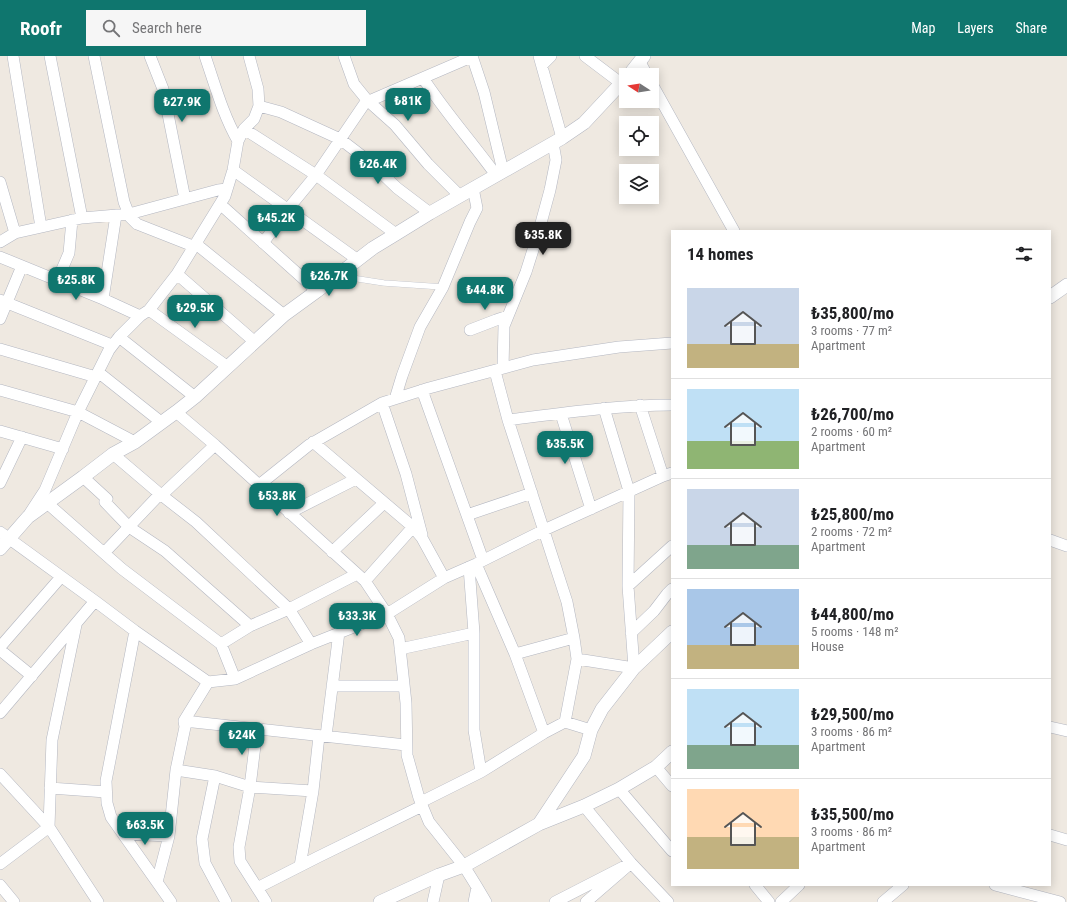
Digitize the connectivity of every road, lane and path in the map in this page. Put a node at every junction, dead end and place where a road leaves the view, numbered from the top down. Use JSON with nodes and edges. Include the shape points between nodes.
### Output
{"nodes":[{"id":1,"x":14,"y":56,"type":"edge"},
{"id":2,"x":50,"y":56,"type":"edge"},
{"id":3,"x":94,"y":56,"type":"edge"},
{"id":4,"x":150,"y":56,"type":"edge"},
{"id":5,"x":205,"y":56,"type":"edge"},
{"id":6,"x":249,"y":56,"type":"edge"},
{"id":7,"x":551,"y":56,"type":"edge"},
{"id":8,"x":585,"y":56,"type":"edge"},
{"id":9,"x":346,"y":57,"type":"edge"},
{"id":10,"x":472,"y":57,"type":"edge"},
{"id":11,"x":642,"y":59,"type":"edge"},
{"id":12,"x":541,"y":61,"type":"edge"},
{"id":13,"x":634,"y":68,"type":"edge"},
{"id":14,"x":619,"y":76,"type":"edge"},
{"id":15,"x":423,"y":78,"type":"junction"},
{"id":16,"x":619,"y":85,"type":"edge"},
{"id":17,"x":659,"y":97,"type":"edge"},
{"id":18,"x":368,"y":100,"type":"junction"},
{"id":19,"x":260,"y":106,"type":"junction"},
{"id":20,"x":244,"y":129,"type":"junction"},
{"id":21,"x":340,"y":139,"type":"junction"},
{"id":22,"x":238,"y":141,"type":"junction"},
{"id":23,"x":558,"y":141,"type":"junction"},
{"id":24,"x":233,"y":170,"type":"junction"},
{"id":25,"x":499,"y":173,"type":"junction"},
{"id":26,"x":316,"y":175,"type":"junction"},
{"id":27,"x":0,"y":182,"type":"edge"},
{"id":28,"x":473,"y":188,"type":"junction"},
{"id":29,"x":227,"y":189,"type":"junction"},
{"id":30,"x":460,"y":196,"type":"junction"},
{"id":31,"x":185,"y":199,"type":"junction"},
{"id":32,"x":220,"y":204,"type":"junction"},
{"id":33,"x":288,"y":210,"type":"junction"},
{"id":34,"x":430,"y":213,"type":"junction"},
{"id":35,"x":129,"y":214,"type":"junction"},
{"id":36,"x":116,"y":215,"type":"junction"},
{"id":37,"x":77,"y":219,"type":"junction"},
{"id":38,"x":41,"y":227,"type":"junction"},
{"id":39,"x":733,"y":230,"type":"edge"},
{"id":40,"x":15,"y":233,"type":"junction"},
{"id":41,"x":396,"y":234,"type":"junction"},
{"id":42,"x":0,"y":242,"type":"edge"},
{"id":43,"x":263,"y":243,"type":"junction"},
{"id":44,"x":195,"y":245,"type":"junction"},
{"id":45,"x":0,"y":257,"type":"edge"},
{"id":46,"x":358,"y":260,"type":"junction"},
{"id":47,"x":22,"y":266,"type":"junction"},
{"id":48,"x":177,"y":274,"type":"junction"},
{"id":49,"x":336,"y":276,"type":"junction"},
{"id":50,"x":57,"y":280,"type":"junction"},
{"id":51,"x":1067,"y":285,"type":"edge"},
{"id":52,"x":444,"y":287,"type":"junction"},
{"id":53,"x":317,"y":290,"type":"junction"},
{"id":54,"x":1051,"y":296,"type":"edge"},
{"id":55,"x":103,"y":299,"type":"junction"},
{"id":56,"x":3,"y":302,"type":"edge"},
{"id":57,"x":144,"y":313,"type":"junction"},
{"id":58,"x":284,"y":315,"type":"junction"},
{"id":59,"x":508,"y":316,"type":"junction"},
{"id":60,"x":0,"y":319,"type":"edge"},
{"id":61,"x":470,"y":330,"type":"dead end"},
{"id":62,"x":115,"y":341,"type":"junction"},
{"id":63,"x":255,"y":342,"type":"junction"},
{"id":64,"x":671,"y":343,"type":"edge"},
{"id":65,"x":0,"y":349,"type":"edge"},
{"id":66,"x":228,"y":367,"type":"junction"},
{"id":67,"x":499,"y":369,"type":"junction"},
{"id":68,"x":97,"y":375,"type":"junction"},
{"id":69,"x":0,"y":390,"type":"edge"},
{"id":70,"x":422,"y":390,"type":"junction"},
{"id":71,"x":195,"y":397,"type":"junction"},
{"id":72,"x":395,"y":399,"type":"junction"},
{"id":73,"x":382,"y":403,"type":"junction"},
{"id":74,"x":671,"y":404,"type":"edge"},
{"id":75,"x":640,"y":405,"type":"junction"},
{"id":76,"x":604,"y":408,"type":"junction"},
{"id":77,"x":78,"y":412,"type":"junction"},
{"id":78,"x":176,"y":412,"type":"junction"},
{"id":79,"x":561,"y":414,"type":"junction"},
{"id":80,"x":508,"y":420,"type":"junction"},
{"id":81,"x":161,"y":422,"type":"junction"},
{"id":82,"x":0,"y":431,"type":"edge"},
{"id":83,"x":22,"y":437,"type":"junction"},
{"id":84,"x":134,"y":442,"type":"junction"},
{"id":85,"x":313,"y":442,"type":"junction"},
{"id":86,"x":215,"y":445,"type":"junction"},
{"id":87,"x":63,"y":449,"type":"junction"},
{"id":88,"x":113,"y":454,"type":"junction"},
{"id":89,"x":668,"y":474,"type":"edge"},
{"id":90,"x":83,"y":477,"type":"junction"},
{"id":91,"x":356,"y":479,"type":"junction"},
{"id":92,"x":0,"y":483,"type":"edge"},
{"id":93,"x":259,"y":485,"type":"junction"},
{"id":94,"x":629,"y":491,"type":"junction"},
{"id":95,"x":532,"y":493,"type":"junction"},
{"id":96,"x":160,"y":494,"type":"junction"},
{"id":97,"x":384,"y":502,"type":"junction"},
{"id":98,"x":47,"y":503,"type":"junction"},
{"id":99,"x":591,"y":509,"type":"junction"},
{"id":100,"x":289,"y":513,"type":"junction"},
{"id":101,"x":467,"y":514,"type":"junction"},
{"id":102,"x":28,"y":517,"type":"junction"},
{"id":103,"x":129,"y":527,"type":"junction"},
{"id":104,"x":413,"y":527,"type":"junction"},
{"id":105,"x":544,"y":530,"type":"junction"},
{"id":106,"x":5,"y":535,"type":"edge"},
{"id":107,"x":422,"y":538,"type":"junction"},
{"id":108,"x":1051,"y":540,"type":"edge"},
{"id":109,"x":1067,"y":546,"type":"edge"},
{"id":110,"x":671,"y":547,"type":"edge"},
{"id":111,"x":0,"y":549,"type":"edge"},
{"id":112,"x":332,"y":552,"type":"junction"},
{"id":113,"x":104,"y":553,"type":"junction"},
{"id":114,"x":476,"y":564,"type":"junction"},
{"id":115,"x":61,"y":577,"type":"junction"},
{"id":116,"x":361,"y":577,"type":"junction"},
{"id":117,"x":444,"y":578,"type":"junction"},
{"id":118,"x":628,"y":586,"type":"junction"},
{"id":119,"x":671,"y":590,"type":"edge"},
{"id":120,"x":95,"y":601,"type":"junction"},
{"id":121,"x":289,"y":610,"type":"junction"},
{"id":122,"x":387,"y":614,"type":"junction"},
{"id":123,"x":77,"y":623,"type":"junction"},
{"id":124,"x":250,"y":626,"type":"junction"},
{"id":125,"x":135,"y":631,"type":"junction"},
{"id":126,"x":339,"y":632,"type":"junction"},
{"id":127,"x":474,"y":633,"type":"junction"},
{"id":128,"x":631,"y":633,"type":"junction"},
{"id":129,"x":671,"y":633,"type":"edge"},
{"id":130,"x":574,"y":638,"type":"junction"},
{"id":131,"x":221,"y":644,"type":"junction"},
{"id":132,"x":311,"y":644,"type":"junction"},
{"id":133,"x":0,"y":647,"type":"edge"},
{"id":134,"x":400,"y":649,"type":"junction"},
{"id":135,"x":0,"y":650,"type":"edge"},
{"id":136,"x":515,"y":654,"type":"junction"},
{"id":137,"x":577,"y":659,"type":"junction"},
{"id":138,"x":634,"y":668,"type":"junction"},
{"id":139,"x":32,"y":676,"type":"junction"},
{"id":140,"x":235,"y":679,"type":"junction"},
{"id":141,"x":208,"y":682,"type":"junction"},
{"id":142,"x":332,"y":686,"type":"junction"},
{"id":143,"x":404,"y":686,"type":"junction"},
{"id":144,"x":0,"y":713,"type":"edge"},
{"id":145,"x":184,"y":721,"type":"junction"},
{"id":146,"x":565,"y":722,"type":"junction"},
{"id":147,"x":1051,"y":727,"type":"edge"},
{"id":148,"x":257,"y":729,"type":"junction"},
{"id":149,"x":591,"y":730,"type":"junction"},
{"id":150,"x":1067,"y":731,"type":"edge"},
{"id":151,"x":544,"y":733,"type":"junction"},
{"id":152,"x":322,"y":736,"type":"junction"},
{"id":153,"x":406,"y":745,"type":"junction"},
{"id":154,"x":671,"y":753,"type":"edge"},
{"id":155,"x":656,"y":767,"type":"junction"},
{"id":156,"x":176,"y":770,"type":"junction"},
{"id":157,"x":481,"y":772,"type":"junction"},
{"id":158,"x":0,"y":774,"type":"edge"},
{"id":159,"x":215,"y":776,"type":"junction"},
{"id":160,"x":671,"y":785,"type":"edge"},
{"id":161,"x":250,"y":787,"type":"junction"},
{"id":162,"x":50,"y":788,"type":"junction"},
{"id":163,"x":619,"y":789,"type":"junction"},
{"id":164,"x":313,"y":791,"type":"junction"},
{"id":165,"x":106,"y":792,"type":"junction"},
{"id":166,"x":422,"y":804,"type":"junction"},
{"id":167,"x":584,"y":806,"type":"junction"},
{"id":168,"x":539,"y":824,"type":"junction"},
{"id":169,"x":49,"y":827,"type":"junction"},
{"id":170,"x":123,"y":834,"type":"junction"},
{"id":171,"x":1051,"y":835,"type":"edge"},
{"id":172,"x":169,"y":836,"type":"junction"},
{"id":173,"x":1067,"y":840,"type":"edge"},
{"id":174,"x":671,"y":850,"type":"edge"},
{"id":175,"x":631,"y":863,"type":"junction"},
{"id":176,"x":0,"y":864,"type":"edge"},
{"id":177,"x":300,"y":866,"type":"junction"},
{"id":178,"x":464,"y":866,"type":"junction"},
{"id":179,"x":439,"y":876,"type":"junction"},
{"id":180,"x":157,"y":882,"type":"junction"},
{"id":181,"x":0,"y":885,"type":"edge"},
{"id":182,"x":478,"y":886,"type":"junction"},
{"id":183,"x":756,"y":886,"type":"edge"},
{"id":184,"x":799,"y":886,"type":"edge"},
{"id":185,"x":902,"y":886,"type":"edge"},
{"id":186,"x":999,"y":886,"type":"edge"},
{"id":187,"x":257,"y":888,"type":"junction"},
{"id":188,"x":386,"y":900,"type":"edge"},
{"id":189,"x":14,"y":902,"type":"edge"},
{"id":190,"x":98,"y":902,"type":"edge"},
{"id":191,"x":171,"y":902,"type":"edge"},
{"id":192,"x":226,"y":902,"type":"edge"},
{"id":193,"x":266,"y":902,"type":"edge"},
{"id":194,"x":433,"y":902,"type":"edge"},
{"id":195,"x":474,"y":902,"type":"edge"},
{"id":196,"x":486,"y":902,"type":"edge"},
{"id":197,"x":556,"y":902,"type":"edge"},
{"id":198,"x":586,"y":902,"type":"edge"},
{"id":199,"x":668,"y":902,"type":"edge"},
{"id":200,"x":770,"y":902,"type":"edge"},
{"id":201,"x":781,"y":902,"type":"edge"},
{"id":202,"x":883,"y":902,"type":"edge"},
{"id":203,"x":1060,"y":902,"type":"edge"}],
"edges":[{"from":1,"to":38,"type":"street"},
{"from":2,"to":37,"type":"street"},
{"from":3,"to":35,"type":"street","via":[[124,202]]},
{"from":4,"to":31,"type":"street","via":[[163,89]]},
{"from":5,"to":22,"type":"street","via":[[223,109]]},
{"from":6,"to":19,"type":"street"},
{"from":7,"to":12,"type":"street"},
{"from":8,"to":14,"type":"street"},
{"from":9,"to":18,"type":"street","via":[[354,84]]},
{"from":10,"to":15,"type":"street"},
{"from":10,"to":25,"type":"street","via":[[484,92]]},
{"from":11,"to":13,"type":"street"},
{"from":12,"to":23,"type":"street"},
{"from":15,"to":18,"type":"street"},
{"from":15,"to":25,"type":"street","via":[[437,99]]},
{"from":16,"to":23,"type":"street","via":[[584,123]]},
{"from":17,"to":39,"type":"street"},
{"from":18,"to":21,"type":"street"},
{"from":18,"to":30,"type":"street","via":[[396,125],[428,164]]},
{"from":19,"to":20,"type":"street","via":[[254,119]]},
{"from":19,"to":21,"type":"street","via":[[281,112]]},
{"from":20,"to":22,"type":"street"},
{"from":20,"to":26,"type":"street"},
{"from":21,"to":26,"type":"street"},
{"from":21,"to":34,"type":"street"},
{"from":22,"to":24,"type":"street"},
{"from":23,"to":25,"type":"street"},
{"from":23,"to":59,"type":"street","via":[[550,190],[538,234]]},
{"from":24,"to":29,"type":"street"},
{"from":24,"to":33,"type":"street"},
{"from":25,"to":28,"type":"street"},
{"from":26,"to":33,"type":"street"},
{"from":26,"to":41,"type":"street"},
{"from":27,"to":40,"type":"street"},
{"from":28,"to":30,"type":"street"},
{"from":28,"to":52,"type":"street","via":[[477,208]]},
{"from":29,"to":31,"type":"street"},
{"from":29,"to":32,"type":"street"},
{"from":30,"to":34,"type":"street"},
{"from":31,"to":35,"type":"street"},
{"from":32,"to":43,"type":"street"},
{"from":32,"to":44,"type":"street"},
{"from":33,"to":43,"type":"street"},
{"from":33,"to":46,"type":"street"},
{"from":34,"to":41,"type":"street"},
{"from":35,"to":36,"type":"street"},
{"from":35,"to":44,"type":"street","via":[[138,224]]},
{"from":36,"to":37,"type":"street"},
{"from":36,"to":55,"type":"street"},
{"from":37,"to":38,"type":"street"},
{"from":37,"to":50,"type":"street","via":[[69,253]]},
{"from":38,"to":40,"type":"street"},
{"from":40,"to":42,"type":"street"},
{"from":41,"to":46,"type":"street"},
{"from":43,"to":53,"type":"street"},
{"from":44,"to":48,"type":"street"},
{"from":44,"to":58,"type":"street"},
{"from":45,"to":47,"type":"street"},
{"from":46,"to":49,"type":"street"},
{"from":47,"to":50,"type":"street"},
{"from":47,"to":56,"type":"street"},
{"from":48,"to":57,"type":"street"},
{"from":48,"to":63,"type":"street"},
{"from":49,"to":52,"type":"lane"},
{"from":49,"to":53,"type":"street"},
{"from":50,"to":55,"type":"street"},
{"from":51,"to":54,"type":"street"},
{"from":52,"to":72,"type":"street","via":[[420,326]]},
{"from":53,"to":58,"type":"street"},
{"from":55,"to":57,"type":"street"},
{"from":56,"to":60,"type":"street"},
{"from":56,"to":62,"type":"street"},
{"from":57,"to":62,"type":"street"},
{"from":57,"to":66,"type":"street"},
{"from":58,"to":63,"type":"street"},
{"from":59,"to":61,"type":"street"},
{"from":59,"to":67,"type":"street","via":[[504,326]]},
{"from":62,"to":68,"type":"street"},
{"from":62,"to":71,"type":"street"},
{"from":63,"to":66,"type":"street"},
{"from":64,"to":67,"type":"street","via":[[619,347],[533,360]]},
{"from":65,"to":68,"type":"street"},
{"from":66,"to":71,"type":"street"},
{"from":67,"to":70,"type":"street"},
{"from":67,"to":80,"type":"street"},
{"from":68,"to":77,"type":"street"},
{"from":68,"to":81,"type":"street"},
{"from":69,"to":77,"type":"street"},
{"from":70,"to":72,"type":"street"},
{"from":70,"to":101,"type":"street"},
{"from":71,"to":78,"type":"street"},
{"from":72,"to":73,"type":"street"},
{"from":73,"to":85,"type":"street"},
{"from":73,"to":107,"type":"street","via":[[406,474]]},
{"from":74,"to":75,"type":"street"},
{"from":75,"to":76,"type":"street"},
{"from":75,"to":89,"type":"street"},
{"from":76,"to":79,"type":"street"},
{"from":76,"to":94,"type":"street"},
{"from":77,"to":84,"type":"street"},
{"from":77,"to":87,"type":"street"},
{"from":78,"to":81,"type":"street"},
{"from":78,"to":86,"type":"street"},
{"from":79,"to":80,"type":"street"},
{"from":79,"to":99,"type":"street"},
{"from":80,"to":95,"type":"street"},
{"from":81,"to":84,"type":"street"},
{"from":82,"to":83,"type":"street"},
{"from":83,"to":87,"type":"street"},
{"from":83,"to":92,"type":"street"},
{"from":84,"to":88,"type":"street"},
{"from":85,"to":91,"type":"street"},
{"from":85,"to":93,"type":"street"},
{"from":86,"to":93,"type":"street"},
{"from":86,"to":96,"type":"street"},
{"from":87,"to":102,"type":"street","via":[[45,490]]},
{"from":88,"to":90,"type":"street"},
{"from":88,"to":96,"type":"street"},
{"from":89,"to":94,"type":"street"},
{"from":90,"to":98,"type":"street"},
{"from":90,"to":103,"type":"street","via":[[107,500],[105,502]]},
{"from":91,"to":97,"type":"street"},
{"from":91,"to":100,"type":"street"},
{"from":93,"to":100,"type":"street"},
{"from":94,"to":99,"type":"street"},
{"from":94,"to":118,"type":"street"},
{"from":95,"to":101,"type":"street"},
{"from":95,"to":105,"type":"street"},
{"from":96,"to":103,"type":"street"},
{"from":96,"to":121,"type":"street","via":[[196,522]]},
{"from":97,"to":104,"type":"street"},
{"from":97,"to":112,"type":"street"},
{"from":98,"to":102,"type":"street"},
{"from":98,"to":113,"type":"street"},
{"from":99,"to":105,"type":"street"},
{"from":100,"to":112,"type":"street"},
{"from":101,"to":114,"type":"street"},
{"from":102,"to":106,"type":"street"},
{"from":103,"to":113,"type":"street"},
{"from":103,"to":124,"type":"street","via":[[165,551]]},
{"from":104,"to":107,"type":"street"},
{"from":104,"to":116,"type":"street"},
{"from":105,"to":114,"type":"street"},
{"from":105,"to":130,"type":"street","via":[[567,602]]},
{"from":106,"to":111,"type":"street"},
{"from":106,"to":115,"type":"street"},
{"from":107,"to":117,"type":"street"},
{"from":108,"to":109,"type":"street"},
{"from":110,"to":118,"type":"street"},
{"from":112,"to":116,"type":"street"},
{"from":113,"to":131,"type":"street"},
{"from":114,"to":117,"type":"street"},
{"from":114,"to":127,"type":"street"},
{"from":114,"to":136,"type":"street"},
{"from":115,"to":120,"type":"street"},
{"from":115,"to":133,"type":"street"},
{"from":116,"to":121,"type":"street"},
{"from":116,"to":122,"type":"street"},
{"from":117,"to":122,"type":"street"},
{"from":118,"to":128,"type":"street"},
{"from":119,"to":128,"type":"street"},
{"from":120,"to":123,"type":"street"},
{"from":120,"to":125,"type":"street"},
{"from":121,"to":124,"type":"street"},
{"from":121,"to":132,"type":"street"},
{"from":122,"to":126,"type":"street"},
{"from":122,"to":134,"type":"street","via":[[399,638]]},
{"from":123,"to":139,"type":"street"},
{"from":123,"to":162,"type":"street","via":[[52,740]]},
{"from":124,"to":131,"type":"street"},
{"from":125,"to":141,"type":"street"},
{"from":125,"to":165,"type":"street"},
{"from":126,"to":132,"type":"street"},
{"from":126,"to":142,"type":"street"},
{"from":127,"to":134,"type":"street"},
{"from":127,"to":157,"type":"street","via":[[474,730]]},
{"from":128,"to":138,"type":"street"},
{"from":129,"to":138,"type":"street"},
{"from":130,"to":136,"type":"street"},
{"from":130,"to":137,"type":"street"},
{"from":131,"to":140,"type":"street"},
{"from":132,"to":140,"type":"street"},
{"from":134,"to":143,"type":"street"},
{"from":135,"to":139,"type":"street"},
{"from":136,"to":151,"type":"street"},
{"from":137,"to":138,"type":"street"},
{"from":137,"to":146,"type":"street"},
{"from":138,"to":149,"type":"street","via":[[602,709]]},
{"from":139,"to":144,"type":"street"},
{"from":140,"to":141,"type":"street"},
{"from":141,"to":145,"type":"street"},
{"from":142,"to":143,"type":"street"},
{"from":142,"to":152,"type":"street"},
{"from":143,"to":153,"type":"street"},
{"from":145,"to":148,"type":"street"},
{"from":145,"to":156,"type":"street"},
{"from":146,"to":149,"type":"street"},
{"from":146,"to":151,"type":"street"},
{"from":147,"to":150,"type":"street"},
{"from":148,"to":152,"type":"street"},
{"from":148,"to":161,"type":"street"},
{"from":149,"to":168,"type":"street","via":[[584,756]]},
{"from":151,"to":157,"type":"street"},
{"from":152,"to":153,"type":"street"},
{"from":152,"to":164,"type":"street"},
{"from":153,"to":166,"type":"street","via":[[406,755]]},
{"from":154,"to":155,"type":"street"},
{"from":155,"to":160,"type":"street"},
{"from":155,"to":163,"type":"street"},
{"from":156,"to":159,"type":"street"},
{"from":156,"to":172,"type":"street"},
{"from":157,"to":166,"type":"street"},
{"from":158,"to":169,"type":"street"},
{"from":159,"to":161,"type":"street"},
{"from":159,"to":192,"type":"street","via":[[202,839],[206,863]]},
{"from":161,"to":164,"type":"street"},
{"from":161,"to":187,"type":"street","via":[[239,847],[240,861]]},
{"from":162,"to":165,"type":"street"},
{"from":162,"to":169,"type":"street"},
{"from":163,"to":167,"type":"street"},
{"from":163,"to":174,"type":"street"},
{"from":164,"to":177,"type":"street"},
{"from":165,"to":170,"type":"street","via":[[111,817]]},
{"from":166,"to":177,"type":"street"},
{"from":166,"to":178,"type":"street","via":[[429,822]]},
{"from":167,"to":168,"type":"street"},
{"from":167,"to":175,"type":"street"},
{"from":168,"to":178,"type":"street"},
{"from":169,"to":176,"type":"street"},
{"from":169,"to":190,"type":"street"},
{"from":170,"to":172,"type":"street"},
{"from":170,"to":180,"type":"street"},
{"from":171,"to":173,"type":"street"},
{"from":172,"to":180,"type":"street"},
{"from":175,"to":197,"type":"street"},
{"from":175,"to":198,"type":"street"},
{"from":175,"to":199,"type":"street"},
{"from":177,"to":187,"type":"street"},
{"from":178,"to":179,"type":"street"},
{"from":178,"to":182,"type":"street"},
{"from":179,"to":188,"type":"street"},
{"from":179,"to":194,"type":"street"},
{"from":180,"to":191,"type":"street"},
{"from":181,"to":189,"type":"street"},
{"from":182,"to":195,"type":"street"},
{"from":182,"to":196,"type":"street"},
{"from":183,"to":200,"type":"street"},
{"from":184,"to":201,"type":"street"},
{"from":185,"to":202,"type":"street"},
{"from":186,"to":203,"type":"street"},
{"from":187,"to":193,"type":"street"}]}
